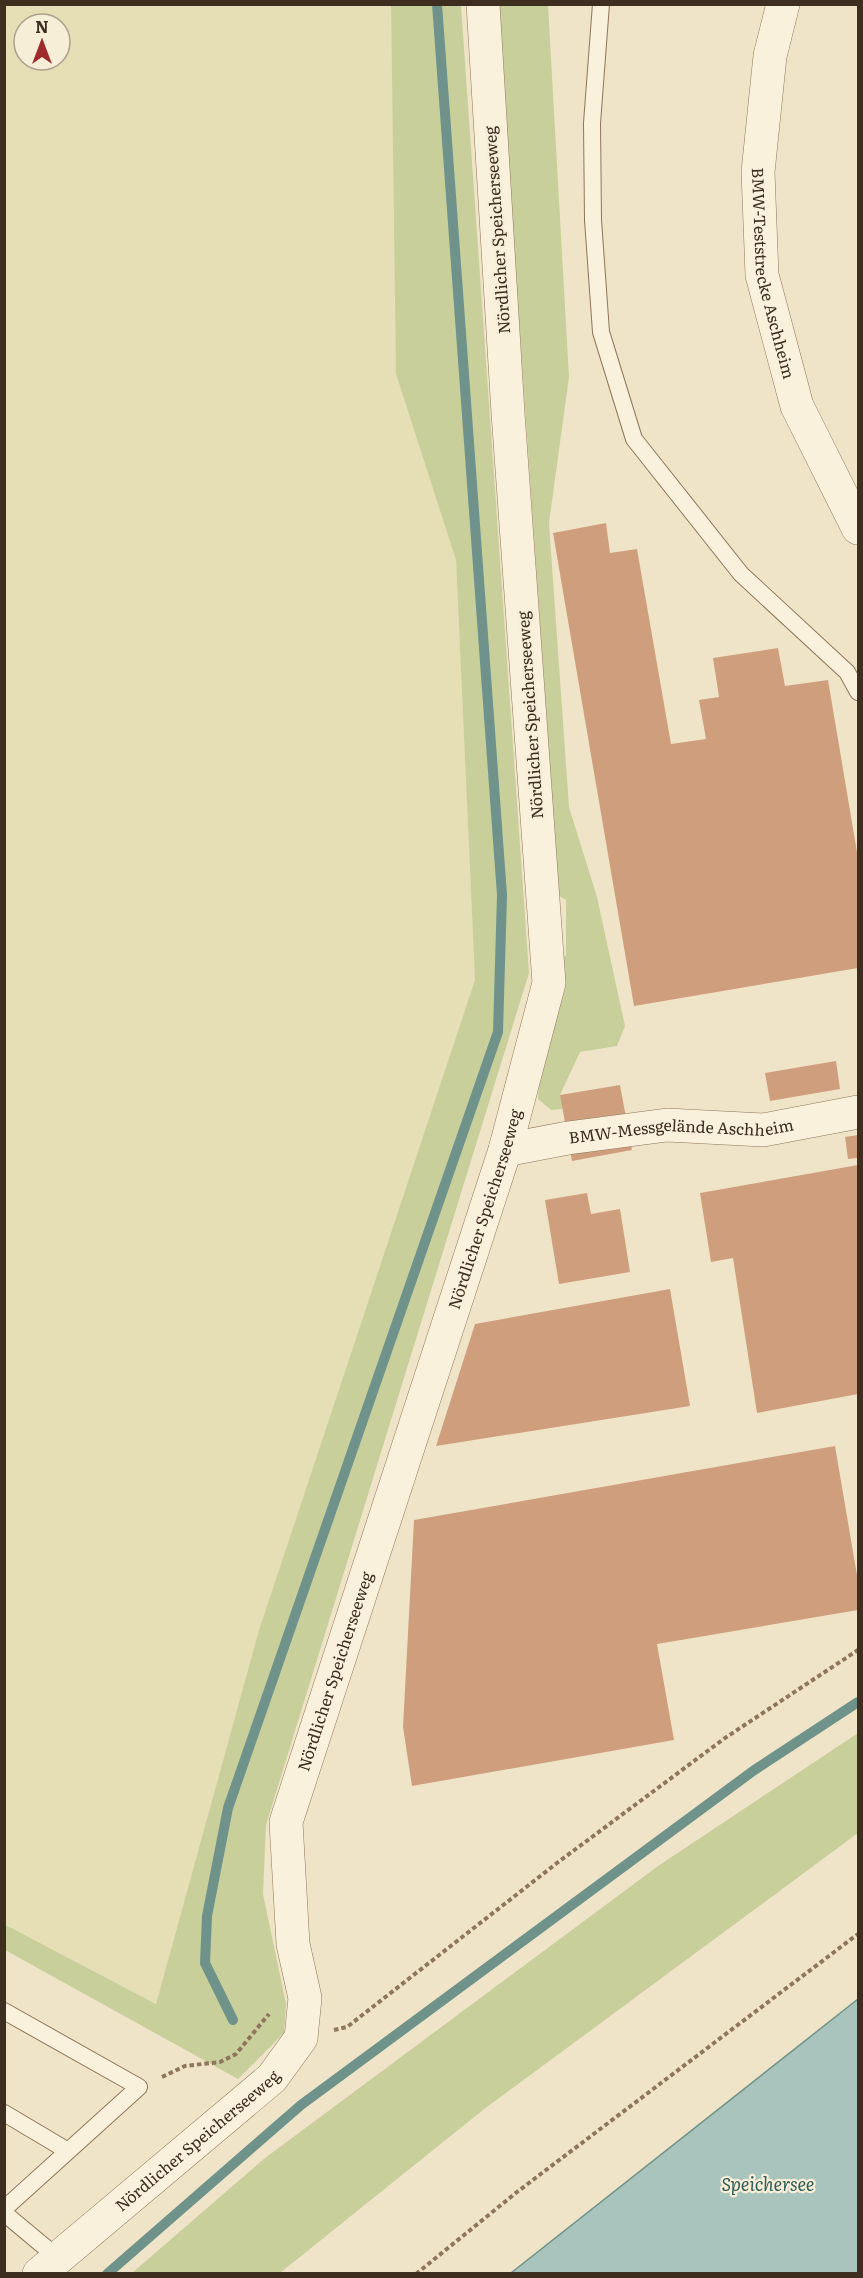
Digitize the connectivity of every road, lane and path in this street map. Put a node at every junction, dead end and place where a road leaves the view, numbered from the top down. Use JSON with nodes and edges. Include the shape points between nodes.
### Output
{"nodes":[{"id":1,"x":483,"y":4,"type":"edge"},
{"id":2,"x":601,"y":4,"type":"edge"},
{"id":3,"x":783,"y":4,"type":"edge"},
{"id":4,"x":858,"y":528,"type":"edge"},
{"id":5,"x":858,"y":692,"type":"edge"},
{"id":6,"x":858,"y":1112,"type":"edge"},
{"id":7,"x":505,"y":1150,"type":"junction"},
{"id":8,"x":858,"y":1650,"type":"edge"},
{"id":9,"x":858,"y":1934,"type":"edge"},
{"id":10,"x":4,"y":2011,"type":"edge"},
{"id":11,"x":270,"y":2014,"type":"dead end"},
{"id":12,"x":301,"y":2038,"type":"junction"},
{"id":13,"x":139,"y":2087,"type":"junction"},
{"id":14,"x":4,"y":2114,"type":"edge"},
{"id":15,"x":68,"y":2151,"type":"junction"},
{"id":16,"x":4,"y":2211,"type":"edge"},
{"id":17,"x":48,"y":2266,"type":"edge"},
{"id":18,"x":416,"y":2274,"type":"edge"}],
"edges":[{"from":1,"to":7,"type":"street","name":"Nördlicher Speicherseeweg","via":[[549,983]]},
{"from":2,"to":5,"type":"lane","via":[[592,123],[594,242],[602,332],[634,439],[741,574],[847,672]]},
{"from":3,"to":4,"type":"street","name":"BMW-Teststrecke Aschheim","via":[[770,56],[758,172],[762,275],[797,406]]},
{"from":6,"to":7,"type":"street","name":"BMW-Messgelände Aschheim","via":[[763,1130],[667,1125]]},
{"from":7,"to":12,"type":"street","name":"Nördlicher Speicherseeweg","via":[[286,1822],[293,1944],[305,1998]]},
{"from":8,"to":12,"type":"path","via":[[716,1745],[346,2027]]},
{"from":9,"to":18,"type":"path","via":[[517,2192]]},
{"from":10,"to":13,"type":"lane"},
{"from":11,"to":13,"type":"path","via":[[236,2055],[220,2062],[186,2066]]},
{"from":12,"to":17,"type":"street","name":"Nördlicher Speicherseeweg","via":[[272,2078]]},
{"from":13,"to":15,"type":"lane"},
{"from":14,"to":15,"type":"lane"},
{"from":15,"to":16,"type":"lane"},
{"from":16,"to":17,"type":"lane"}]}
